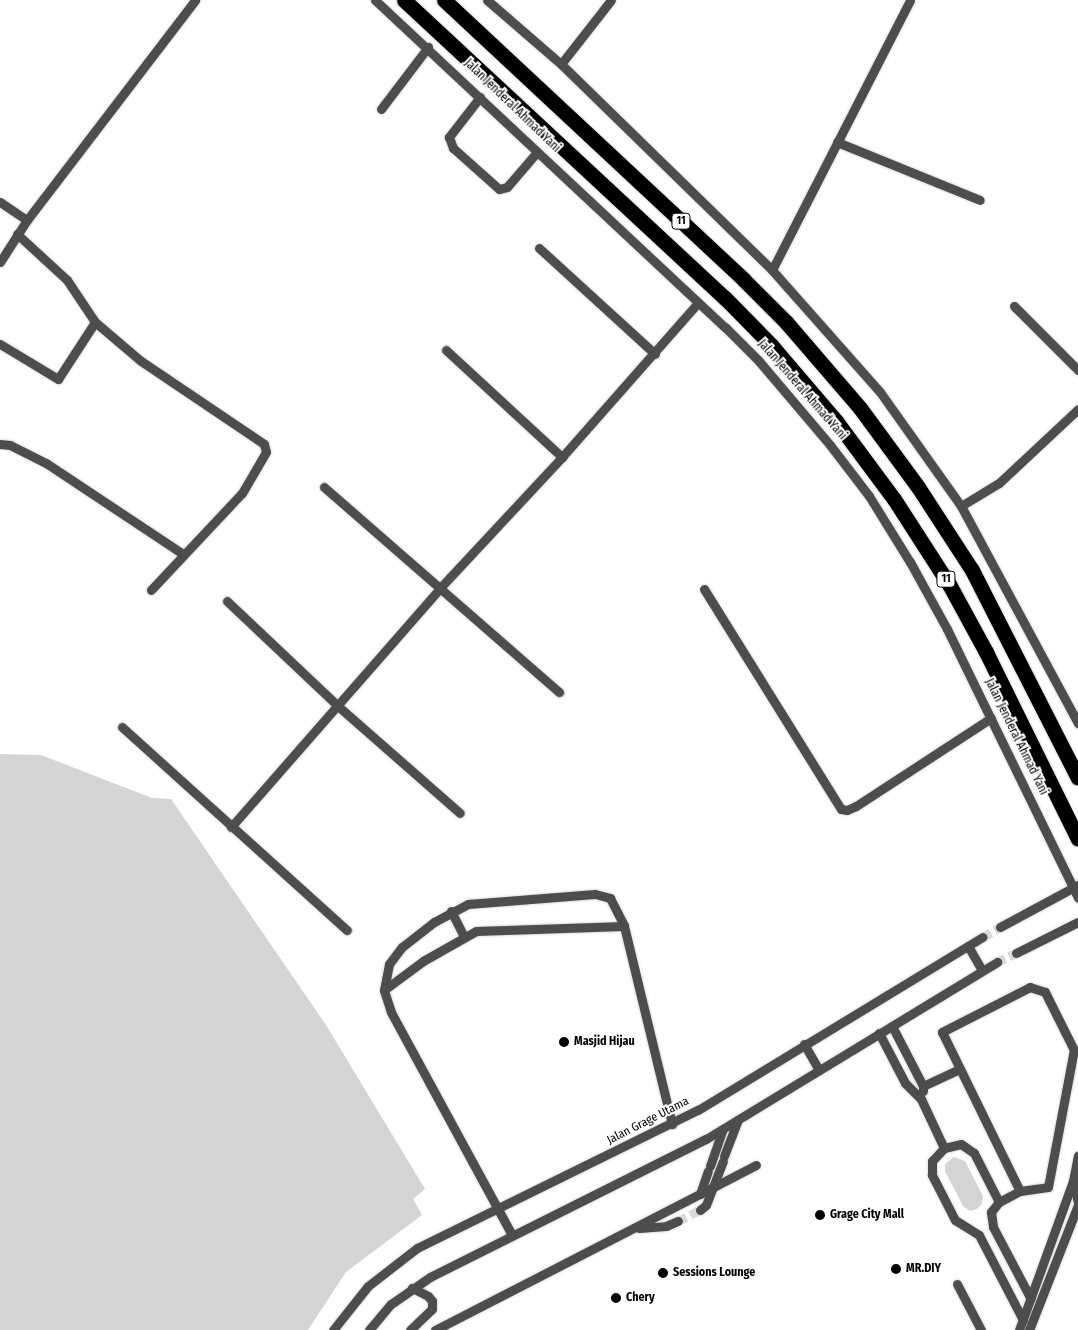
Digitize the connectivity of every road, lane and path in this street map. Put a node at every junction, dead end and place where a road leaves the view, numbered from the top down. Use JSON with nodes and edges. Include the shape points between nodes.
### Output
{"nodes":[{"id":1,"x":195,"y":0,"type":"edge"},
{"id":2,"x":375,"y":0,"type":"edge"},
{"id":3,"x":404,"y":0,"type":"edge"},
{"id":4,"x":444,"y":0,"type":"edge"},
{"id":5,"x":488,"y":0,"type":"edge"},
{"id":6,"x":610,"y":0,"type":"edge"},
{"id":7,"x":910,"y":0,"type":"edge"},
{"id":8,"x":428,"y":47,"type":"junction"},
{"id":9,"x":561,"y":64,"type":"junction"},
{"id":10,"x":480,"y":97,"type":"junction"},
{"id":11,"x":381,"y":109,"type":"dead end"},
{"id":12,"x":837,"y":142,"type":"junction"},
{"id":13,"x":537,"y":152,"type":"junction"},
{"id":14,"x":980,"y":200,"type":"dead end"},
{"id":15,"x":0,"y":202,"type":"edge"},
{"id":16,"x":27,"y":220,"type":"junction"},
{"id":17,"x":17,"y":234,"type":"junction"},
{"id":18,"x":539,"y":248,"type":"dead end"},
{"id":19,"x":0,"y":262,"type":"edge"},
{"id":20,"x":772,"y":270,"type":"junction"},
{"id":21,"x":743,"y":279,"type":"junction"},
{"id":22,"x":725,"y":298,"type":"junction"},
{"id":23,"x":1014,"y":306,"type":"dead end"},
{"id":24,"x":694,"y":307,"type":"junction"},
{"id":25,"x":95,"y":322,"type":"junction"},
{"id":26,"x":0,"y":344,"type":"edge"},
{"id":27,"x":446,"y":350,"type":"dead end"},
{"id":28,"x":655,"y":354,"type":"junction"},
{"id":29,"x":1078,"y":370,"type":"edge"},
{"id":30,"x":1078,"y":409,"type":"edge"},
{"id":31,"x":0,"y":444,"type":"edge"},
{"id":32,"x":562,"y":457,"type":"junction"},
{"id":33,"x":324,"y":487,"type":"dead end"},
{"id":34,"x":961,"y":506,"type":"junction"},
{"id":35,"x":183,"y":554,"type":"junction"},
{"id":36,"x":440,"y":588,"type":"junction"},
{"id":37,"x":704,"y":589,"type":"dead end"},
{"id":38,"x":150,"y":590,"type":"dead end"},
{"id":39,"x":227,"y":601,"type":"dead end"},
{"id":40,"x":559,"y":692,"type":"dead end"},
{"id":41,"x":338,"y":706,"type":"junction"},
{"id":42,"x":990,"y":718,"type":"junction"},
{"id":43,"x":1078,"y":722,"type":"edge"},
{"id":44,"x":122,"y":726,"type":"dead end"},
{"id":45,"x":1078,"y":778,"type":"edge"},
{"id":46,"x":460,"y":813,"type":"dead end"},
{"id":47,"x":231,"y":827,"type":"junction"},
{"id":48,"x":1078,"y":839,"type":"edge"},
{"id":49,"x":1075,"y":886,"type":"edge"},
{"id":50,"x":1078,"y":898,"type":"edge"},
{"id":51,"x":451,"y":911,"type":"junction"},
{"id":52,"x":1078,"y":922,"type":"edge"},
{"id":53,"x":624,"y":926,"type":"junction"},
{"id":54,"x":1000,"y":927,"type":"tunnel mouth"},
{"id":55,"x":347,"y":930,"type":"dead end"},
{"id":56,"x":464,"y":936,"type":"junction"},
{"id":57,"x":982,"y":937,"type":"tunnel mouth"},
{"id":58,"x":968,"y":946,"type":"junction"},
{"id":59,"x":1016,"y":953,"type":"tunnel mouth"},
{"id":60,"x":997,"y":962,"type":"tunnel mouth"},
{"id":61,"x":982,"y":970,"type":"junction"},
{"id":62,"x":384,"y":990,"type":"junction"},
{"id":63,"x":892,"y":1026,"type":"junction"},
{"id":64,"x":879,"y":1033,"type":"junction"},
{"id":65,"x":804,"y":1044,"type":"junction"},
{"id":66,"x":1076,"y":1047,"type":"edge"},
{"id":67,"x":959,"y":1069,"type":"junction"},
{"id":68,"x":819,"y":1070,"type":"junction"},
{"id":69,"x":923,"y":1086,"type":"junction"},
{"id":70,"x":921,"y":1099,"type":"junction"},
{"id":71,"x":738,"y":1120,"type":"junction"},
{"id":72,"x":672,"y":1124,"type":"junction"},
{"id":73,"x":723,"y":1129,"type":"junction"},
{"id":74,"x":944,"y":1148,"type":"junction"},
{"id":75,"x":1078,"y":1155,"type":"edge"},
{"id":76,"x":756,"y":1165,"type":"dead end"},
{"id":77,"x":1073,"y":1181,"type":"junction"},
{"id":78,"x":713,"y":1188,"type":"junction"},
{"id":79,"x":1020,"y":1191,"type":"junction"},
{"id":80,"x":700,"y":1194,"type":"junction"},
{"id":81,"x":999,"y":1202,"type":"junction"},
{"id":82,"x":1078,"y":1204,"type":"edge"},
{"id":83,"x":499,"y":1209,"type":"junction"},
{"id":84,"x":700,"y":1210,"type":"tunnel mouth"},
{"id":85,"x":678,"y":1221,"type":"tunnel mouth"},
{"id":86,"x":993,"y":1227,"type":"junction"},
{"id":87,"x":634,"y":1228,"type":"junction"},
{"id":88,"x":512,"y":1235,"type":"junction"},
{"id":89,"x":979,"y":1235,"type":"junction"},
{"id":90,"x":958,"y":1284,"type":"dead end"},
{"id":91,"x":412,"y":1288,"type":"junction"},
{"id":92,"x":1031,"y":1299,"type":"junction"},
{"id":93,"x":1023,"y":1326,"type":"edge"},
{"id":94,"x":333,"y":1330,"type":"edge"},
{"id":95,"x":369,"y":1330,"type":"edge"},
{"id":96,"x":410,"y":1330,"type":"edge"},
{"id":97,"x":435,"y":1330,"type":"edge"},
{"id":98,"x":981,"y":1330,"type":"edge"},
{"id":99,"x":1011,"y":1330,"type":"edge"}],
"edges":[{"from":1,"to":16,"type":"street"},
{"from":2,"to":8,"type":"street","name":"Jalan Jenderal Ahmad Yani"},
{"from":3,"to":22,"type":"highway","name":"Jalan Jenderal Ahmad Yani","number":"11"},
{"from":4,"to":21,"type":"highway","number":"11"},
{"from":5,"to":9,"type":"street"},
{"from":6,"to":9,"type":"street"},
{"from":7,"to":12,"type":"street"},
{"from":8,"to":10,"type":"street","name":"Jalan Jenderal Ahmad Yani"},
{"from":8,"to":11,"type":"street"},
{"from":9,"to":20,"type":"street"},
{"from":10,"to":13,"type":"street","name":"Jalan Jenderal Ahmad Yani"},
{"from":10,"to":13,"type":"street","via":[[450,137],[453,148],[499,189],[507,188]]},
{"from":12,"to":14,"type":"street"},
{"from":12,"to":20,"type":"street"},
{"from":13,"to":24,"type":"street","name":"Jalan Jenderal Ahmad Yani"},
{"from":15,"to":16,"type":"street"},
{"from":16,"to":17,"type":"street"},
{"from":17,"to":19,"type":"street"},
{"from":17,"to":25,"type":"street","via":[[66,280]]},
{"from":18,"to":28,"type":"street"},
{"from":20,"to":34,"type":"street","via":[[880,392]]},
{"from":21,"to":22,"type":"highway"},
{"from":21,"to":45,"type":"highway","number":"11","via":[[786,322],[860,408],[940,519],[1009,640]]},
{"from":22,"to":48,"type":"highway","name":"Jalan Jenderal Ahmad Yani","number":"11","via":[[772,346],[836,421],[923,542],[986,652]]},
{"from":23,"to":29,"type":"street"},
{"from":24,"to":28,"type":"street"},
{"from":24,"to":42,"type":"street","name":"Jalan Jenderal Ahmad Yani","via":[[758,360],[830,444],[869,496],[915,570]]},
{"from":25,"to":26,"type":"street","via":[[58,379]]},
{"from":25,"to":35,"type":"street","via":[[141,361],[264,444],[266,452],[242,493]]},
{"from":27,"to":32,"type":"street"},
{"from":28,"to":32,"type":"street"},
{"from":30,"to":34,"type":"street","via":[[999,483]]},
{"from":31,"to":35,"type":"street","via":[[10,445],[46,463]]},
{"from":32,"to":36,"type":"street"},
{"from":33,"to":36,"type":"street"},
{"from":34,"to":43,"type":"street"},
{"from":35,"to":38,"type":"street"},
{"from":36,"to":40,"type":"street"},
{"from":36,"to":41,"type":"street"},
{"from":37,"to":42,"type":"street","via":[[840,809],[856,806]]},
{"from":39,"to":41,"type":"street"},
{"from":41,"to":46,"type":"street"},
{"from":41,"to":47,"type":"street"},
{"from":42,"to":49,"type":"street","name":"Jalan Jenderal Ahmad Yani"},
{"from":44,"to":47,"type":"street"},
{"from":47,"to":55,"type":"street"},
{"from":49,"to":50,"type":"street","name":"Jalan Jenderal Ahmad Yani"},
{"from":49,"to":54,"type":"street"},
{"from":51,"to":53,"type":"street","via":[[492,901],[595,894],[610,898]]},
{"from":51,"to":56,"type":"street"},
{"from":51,"to":62,"type":"street","via":[[402,947],[389,964]]},
{"from":52,"to":59,"type":"street"},
{"from":53,"to":56,"type":"street","via":[[486,930]]},
{"from":53,"to":72,"type":"street"},
{"from":56,"to":62,"type":"street"},
{"from":57,"to":58,"type":"street","name":"Jalan Grage Utama"},
{"from":58,"to":61,"type":"street"},
{"from":58,"to":65,"type":"street","name":"Jalan Grage Utama"},
{"from":60,"to":61,"type":"street"},
{"from":61,"to":63,"type":"street"},
{"from":62,"to":83,"type":"street","via":[[391,1012]]},
{"from":63,"to":64,"type":"street"},
{"from":63,"to":69,"type":"street"},
{"from":64,"to":68,"type":"street"},
{"from":64,"to":70,"type":"street","via":[[905,1084]]},
{"from":65,"to":68,"type":"street"},
{"from":65,"to":72,"type":"street","name":"Jalan Grage Utama"},
{"from":66,"to":67,"type":"street","via":[[1045,992],[1031,987],[942,1032]]},
{"from":66,"to":79,"type":"street","via":[[1048,1187]]},
{"from":67,"to":69,"type":"street"},
{"from":67,"to":79,"type":"street"},
{"from":68,"to":71,"type":"street"},
{"from":69,"to":70,"type":"street"},
{"from":70,"to":74,"type":"street"},
{"from":71,"to":73,"type":"street"},
{"from":71,"to":78,"type":"street"},
{"from":72,"to":83,"type":"street","name":"Jalan Grage Utama"},
{"from":73,"to":80,"type":"street"},
{"from":73,"to":88,"type":"street"},
{"from":74,"to":81,"type":"street","via":[[961,1144],[974,1153]]},
{"from":74,"to":89,"type":"street","via":[[932,1161],[932,1175],[955,1220]]},
{"from":75,"to":77,"type":"street"},
{"from":76,"to":78,"type":"street"},
{"from":77,"to":82,"type":"street"},
{"from":77,"to":92,"type":"street"},
{"from":78,"to":80,"type":"street"},
{"from":78,"to":84,"type":"street","via":[[706,1205]]},
{"from":79,"to":81,"type":"street"},
{"from":80,"to":87,"type":"street"},
{"from":81,"to":86,"type":"street","via":[[990,1212]]},
{"from":82,"to":93,"type":"street"},
{"from":83,"to":88,"type":"street"},
{"from":83,"to":94,"type":"street","name":"Jalan Grage Utama","via":[[417,1248],[400,1260],[362,1292]]},
{"from":85,"to":87,"type":"street","via":[[666,1226]]},
{"from":86,"to":89,"type":"street"},
{"from":86,"to":92,"type":"street"},
{"from":87,"to":97,"type":"street"},
{"from":88,"to":91,"type":"street"},
{"from":89,"to":93,"type":"street"},
{"from":90,"to":98,"type":"street"},
{"from":91,"to":95,"type":"street","via":[[391,1304]]},
{"from":91,"to":96,"type":"street","via":[[428,1296],[432,1309]]},
{"from":92,"to":93,"type":"street"},
{"from":93,"to":99,"type":"street"}]}
